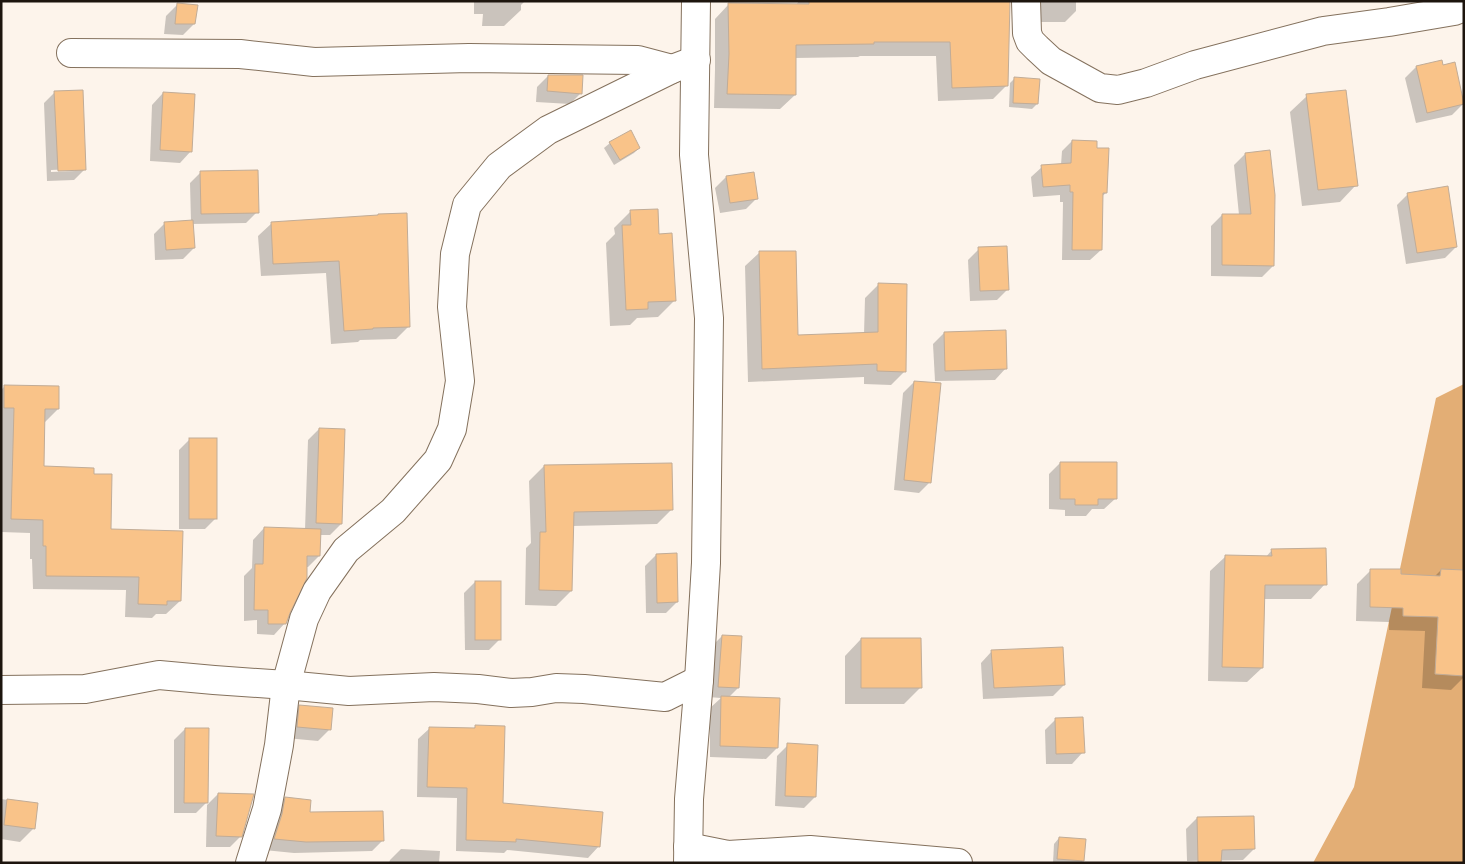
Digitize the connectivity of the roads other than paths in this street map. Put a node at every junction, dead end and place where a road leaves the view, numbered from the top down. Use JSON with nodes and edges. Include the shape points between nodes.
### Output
{"nodes":[{"id":1,"x":696,"y":1,"type":"edge"},
{"id":2,"x":1026,"y":1,"type":"edge"},
{"id":3,"x":1464,"y":7,"type":"edge"},
{"id":4,"x":71,"y":53,"type":"dead end"},
{"id":5,"x":684,"y":64,"type":"junction"},
{"id":6,"x":699,"y":680,"type":"junction"},
{"id":7,"x":286,"y":685,"type":"junction"},
{"id":8,"x":1,"y":690,"type":"edge"},
{"id":9,"x":665,"y":697,"type":"junction"},
{"id":10,"x":695,"y":727,"type":"junction"},
{"id":11,"x":688,"y":855,"type":"edge"},
{"id":12,"x":250,"y":863,"type":"edge"},
{"id":13,"x":958,"y":863,"type":"edge"}],
"edges":[{"from":1,"to":5,"type":"street"},
{"from":2,"to":3,"type":"street","via":[[1027,33],[1037,48],[1051,60],[1100,88],[1118,90],[1195,64],[1323,31]]},
{"from":4,"to":5,"type":"street","via":[[240,54],[314,62],[469,58],[638,60]]},
{"from":5,"to":6,"type":"street","via":[[709,318],[706,563]]},
{"from":5,"to":7,"type":"street","via":[[548,130],[499,166],[467,205],[455,254],[452,307],[460,381],[452,429],[438,460],[393,511],[346,550],[316,591],[304,620]]},
{"from":6,"to":9,"type":"street"},
{"from":6,"to":10,"type":"street"},
{"from":7,"to":8,"type":"street","via":[[159,675],[85,690]]},
{"from":7,"to":9,"type":"street","via":[[349,691],[434,687],[511,693],[556,688]]},
{"from":7,"to":12,"type":"street","via":[[267,809]]},
{"from":9,"to":10,"type":"street"},
{"from":10,"to":11,"type":"street"},
{"from":11,"to":13,"type":"street","via":[[810,850]]}]}
